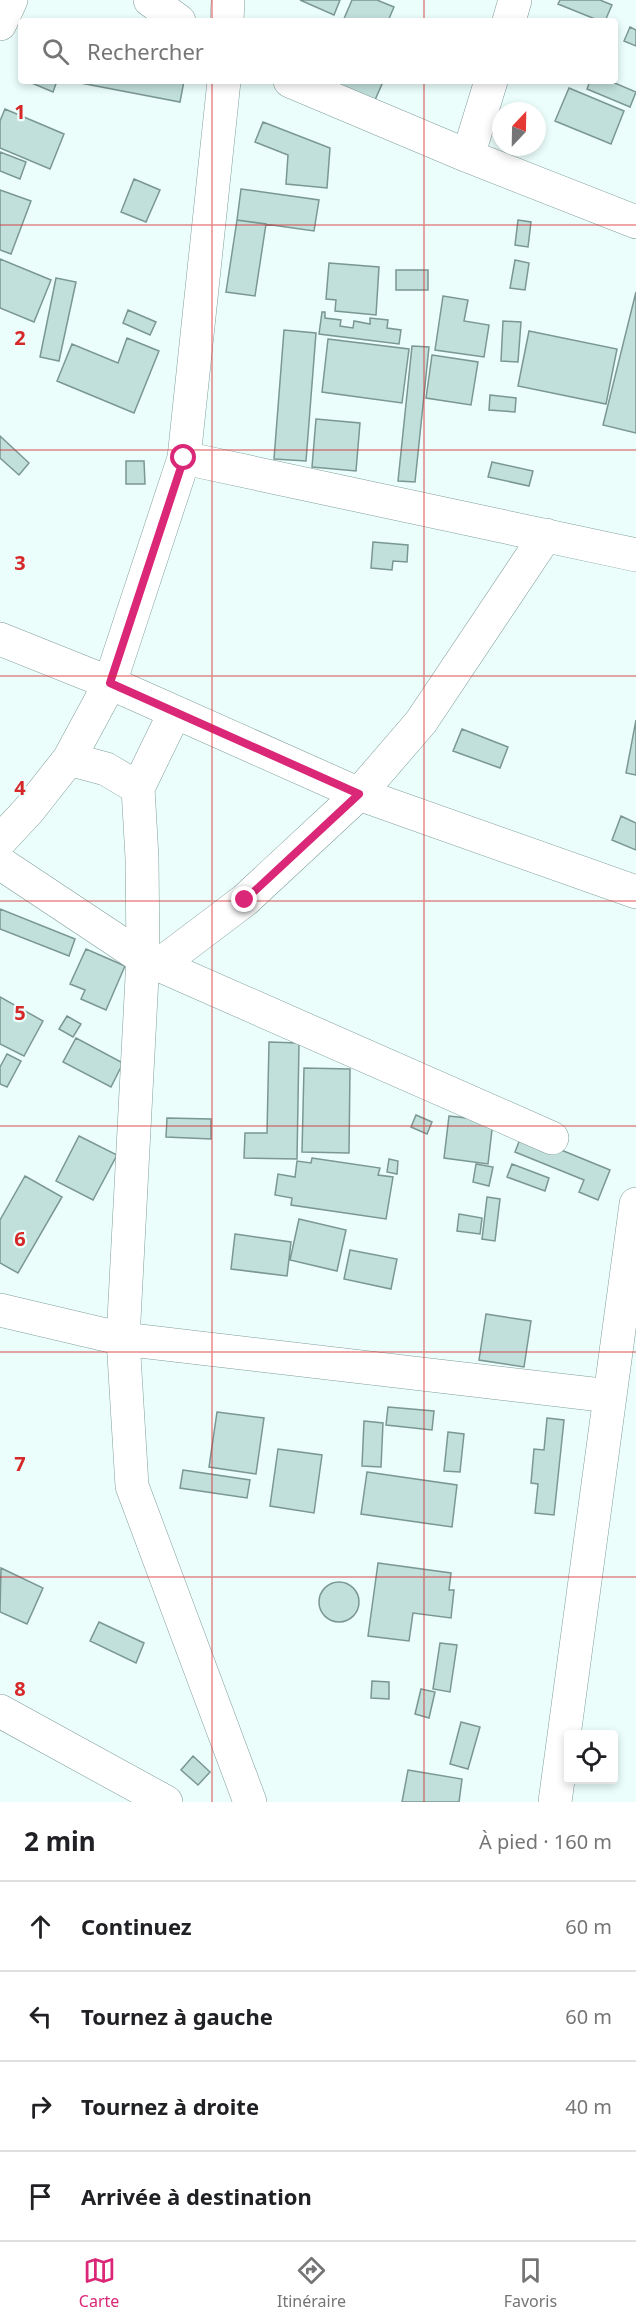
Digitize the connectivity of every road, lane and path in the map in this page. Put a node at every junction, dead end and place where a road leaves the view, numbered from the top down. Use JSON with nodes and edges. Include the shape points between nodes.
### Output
{"nodes":[{"id":1,"x":11,"y":0,"type":"edge"},
{"id":2,"x":150,"y":0,"type":"edge"},
{"id":3,"x":228,"y":0,"type":"edge"},
{"id":4,"x":515,"y":0,"type":"edge"},
{"id":5,"x":175,"y":18,"type":"edge"},
{"id":6,"x":227,"y":18,"type":"edge"},
{"id":7,"x":510,"y":18,"type":"edge"},
{"id":8,"x":0,"y":24,"type":"edge"},
{"id":9,"x":224,"y":84,"type":"edge"},
{"id":10,"x":297,"y":84,"type":"edge"},
{"id":11,"x":490,"y":84,"type":"edge"},
{"id":12,"x":468,"y":156,"type":"junction"},
{"id":13,"x":636,"y":222,"type":"edge"},
{"id":14,"x":184,"y":458,"type":"junction"},
{"id":15,"x":546,"y":535,"type":"junction"},
{"id":16,"x":636,"y":555,"type":"edge"},
{"id":17,"x":0,"y":639,"type":"edge"},
{"id":18,"x":110,"y":683,"type":"junction"},
{"id":19,"x":175,"y":712,"type":"junction"},
{"id":20,"x":69,"y":759,"type":"junction"},
{"id":21,"x":138,"y":788,"type":"junction"},
{"id":22,"x":359,"y":794,"type":"junction"},
{"id":23,"x":0,"y":841,"type":"edge"},
{"id":24,"x":0,"y":863,"type":"edge"},
{"id":25,"x":636,"y":892,"type":"edge"},
{"id":26,"x":151,"y":962,"type":"junction"},
{"id":27,"x":552,"y":1138,"type":"dead end"},
{"id":28,"x":636,"y":1204,"type":"edge"},
{"id":29,"x":0,"y":1310,"type":"edge"},
{"id":30,"x":123,"y":1339,"type":"junction"},
{"id":31,"x":610,"y":1396,"type":"junction"},
{"id":32,"x":0,"y":1711,"type":"edge"},
{"id":33,"x":166,"y":1802,"type":"edge"},
{"id":34,"x":250,"y":1802,"type":"edge"},
{"id":35,"x":555,"y":1802,"type":"edge"}],
"edges":[{"from":1,"to":8,"type":"street"},
{"from":2,"to":5,"type":"street"},
{"from":3,"to":6,"type":"street"},
{"from":4,"to":7,"type":"street"},
{"from":9,"to":14,"type":"street"},
{"from":10,"to":12,"type":"street"},
{"from":11,"to":12,"type":"street"},
{"from":12,"to":13,"type":"street"},
{"from":14,"to":15,"type":"street"},
{"from":14,"to":18,"type":"street"},
{"from":15,"to":16,"type":"street"},
{"from":15,"to":22,"type":"street","via":[[421,722]]},
{"from":17,"to":18,"type":"street"},
{"from":18,"to":19,"type":"street"},
{"from":18,"to":20,"type":"street"},
{"from":19,"to":21,"type":"street"},
{"from":19,"to":22,"type":"street"},
{"from":20,"to":21,"type":"street","via":[[106,769]]},
{"from":20,"to":23,"type":"street"},
{"from":21,"to":26,"type":"street"},
{"from":22,"to":25,"type":"street"},
{"from":22,"to":26,"type":"street","via":[[245,900]]},
{"from":24,"to":26,"type":"street"},
{"from":26,"to":27,"type":"street"},
{"from":26,"to":30,"type":"street"},
{"from":28,"to":31,"type":"street"},
{"from":29,"to":30,"type":"street"},
{"from":30,"to":31,"type":"street"},
{"from":30,"to":34,"type":"street","via":[[132,1486]]},
{"from":31,"to":35,"type":"street"},
{"from":32,"to":33,"type":"street"}]}
